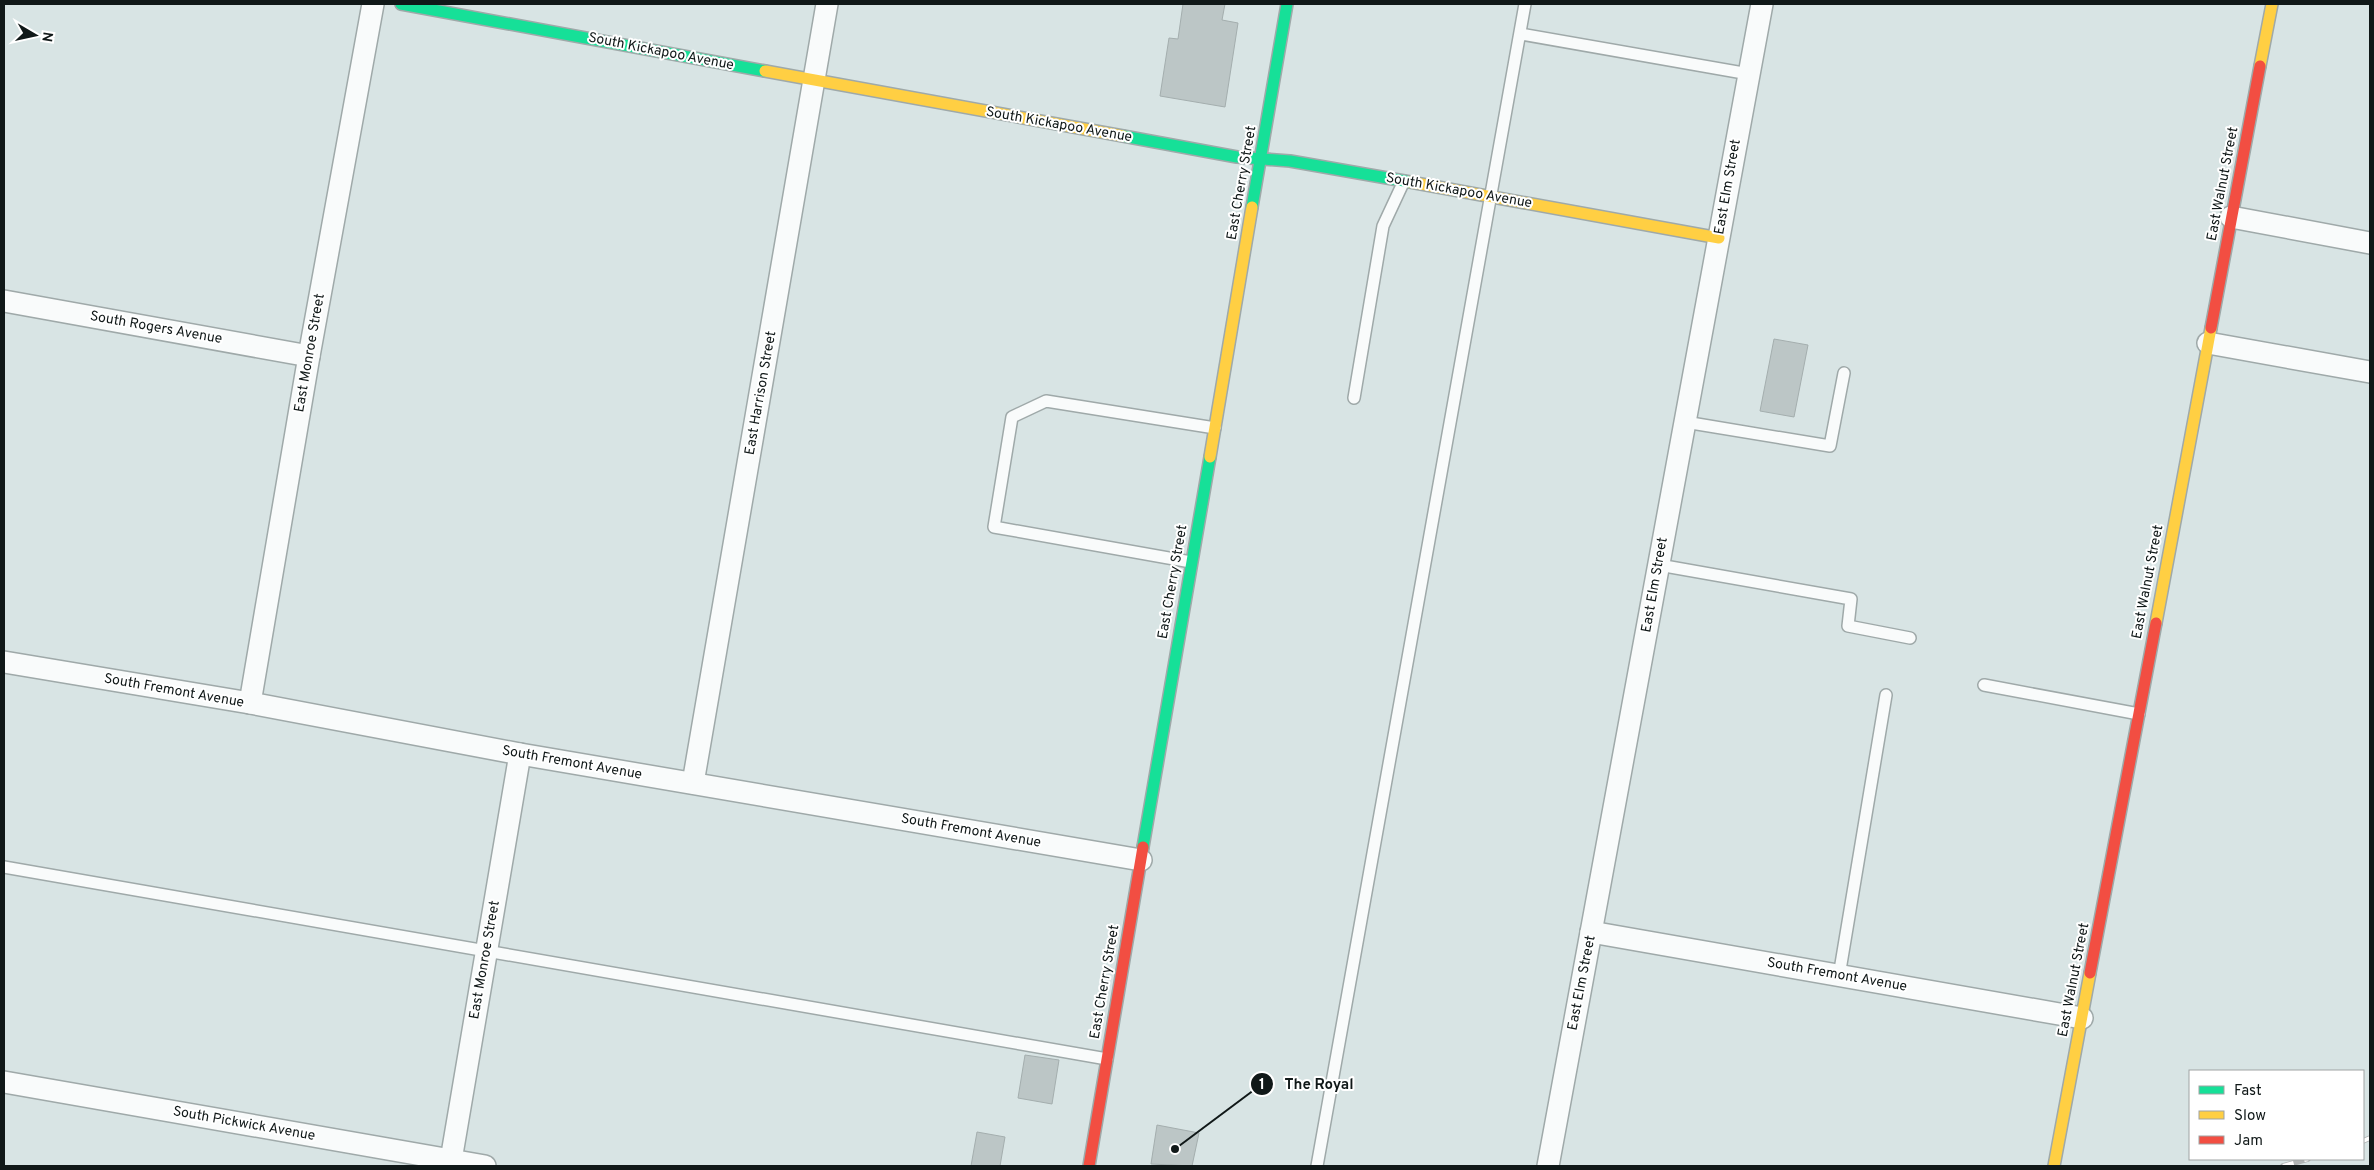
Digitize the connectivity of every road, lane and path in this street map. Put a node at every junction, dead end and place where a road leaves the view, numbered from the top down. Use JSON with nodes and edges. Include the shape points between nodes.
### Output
{"nodes":[{"id":1,"x":373,"y":4,"type":"edge"},
{"id":2,"x":401,"y":4,"type":"edge"},
{"id":3,"x":827,"y":4,"type":"edge"},
{"id":4,"x":1288,"y":4,"type":"edge"},
{"id":5,"x":1521,"y":4,"type":"edge"},
{"id":6,"x":1525,"y":4,"type":"edge"},
{"id":7,"x":1762,"y":4,"type":"edge"},
{"id":8,"x":2272,"y":4,"type":"edge"},
{"id":9,"x":1520,"y":34,"type":"junction"},
{"id":10,"x":1749,"y":74,"type":"junction"},
{"id":11,"x":815,"y":81,"type":"junction"},
{"id":12,"x":1261,"y":159,"type":"junction"},
{"id":13,"x":1404,"y":181,"type":"junction"},
{"id":14,"x":1489,"y":196,"type":"junction"},
{"id":15,"x":2231,"y":217,"type":"junction"},
{"id":16,"x":1719,"y":238,"type":"junction"},
{"id":17,"x":2370,"y":243,"type":"edge"},
{"id":18,"x":4,"y":301,"type":"edge"},
{"id":19,"x":2208,"y":343,"type":"junction"},
{"id":20,"x":309,"y":356,"type":"junction"},
{"id":21,"x":2370,"y":372,"type":"edge"},
{"id":22,"x":1844,"y":373,"type":"dead end"},
{"id":23,"x":1354,"y":398,"type":"dead end"},
{"id":24,"x":1685,"y":422,"type":"junction"},
{"id":25,"x":1215,"y":428,"type":"junction"},
{"id":26,"x":1191,"y":562,"type":"junction"},
{"id":27,"x":1659,"y":565,"type":"junction"},
{"id":28,"x":1910,"y":638,"type":"dead end"},
{"id":29,"x":4,"y":662,"type":"edge"},
{"id":30,"x":1984,"y":685,"type":"dead end"},
{"id":31,"x":1886,"y":695,"type":"dead end"},
{"id":32,"x":250,"y":703,"type":"junction"},
{"id":33,"x":2139,"y":714,"type":"junction"},
{"id":34,"x":520,"y":754,"type":"junction"},
{"id":35,"x":693,"y":783,"type":"junction"},
{"id":36,"x":1141,"y":860,"type":"junction"},
{"id":37,"x":4,"y":867,"type":"edge"},
{"id":38,"x":1591,"y":932,"type":"junction"},
{"id":39,"x":486,"y":951,"type":"junction"},
{"id":40,"x":1839,"y":976,"type":"junction"},
{"id":41,"x":2082,"y":1018,"type":"junction"},
{"id":42,"x":1107,"y":1059,"type":"junction"},
{"id":43,"x":4,"y":1082,"type":"edge"},
{"id":44,"x":450,"y":1163,"type":"edge"},
{"id":45,"x":485,"y":1166,"type":"edge"},
{"id":46,"x":1089,"y":1166,"type":"edge"},
{"id":47,"x":1317,"y":1166,"type":"edge"},
{"id":48,"x":1548,"y":1166,"type":"edge"},
{"id":49,"x":2054,"y":1166,"type":"edge"}],
"edges":[{"from":1,"to":20,"type":"street","name":"East Monroe Street"},
{"from":2,"to":11,"type":"street","name":"South Kickapoo Avenue"},
{"from":3,"to":11,"type":"street","name":"East Harrison Street"},
{"from":4,"to":12,"type":"street","name":"East Cherry Street"},
{"from":5,"to":6,"type":"lane"},
{"from":6,"to":9,"type":"lane"},
{"from":7,"to":10,"type":"street","name":"East Elm Street"},
{"from":8,"to":15,"type":"street","name":"East Walnut Street"},
{"from":9,"to":10,"type":"lane"},
{"from":9,"to":14,"type":"lane"},
{"from":10,"to":16,"type":"street","name":"East Elm Street"},
{"from":11,"to":12,"type":"street","name":"South Kickapoo Avenue"},
{"from":11,"to":35,"type":"street","name":"East Harrison Street"},
{"from":12,"to":13,"type":"street","name":"South Kickapoo Avenue","via":[[1290,160]]},
{"from":12,"to":25,"type":"street","name":"East Cherry Street"},
{"from":13,"to":14,"type":"street","name":"South Kickapoo Avenue"},
{"from":13,"to":23,"type":"lane","via":[[1382,226]]},
{"from":14,"to":16,"type":"street","name":"South Kickapoo Avenue"},
{"from":14,"to":47,"type":"lane"},
{"from":15,"to":17,"type":"street"},
{"from":15,"to":19,"type":"street","name":"East Walnut Street"},
{"from":16,"to":24,"type":"street","name":"East Elm Street"},
{"from":18,"to":20,"type":"street","name":"South Rogers Avenue"},
{"from":19,"to":21,"type":"street"},
{"from":19,"to":33,"type":"street","name":"East Walnut Street"},
{"from":20,"to":32,"type":"street","name":"East Monroe Street"},
{"from":22,"to":24,"type":"lane","via":[[1830,446]]},
{"from":24,"to":27,"type":"street","name":"East Elm Street"},
{"from":25,"to":26,"type":"street","name":"East Cherry Street"},
{"from":25,"to":26,"type":"lane","via":[[1046,401],[1012,417],[994,527]]},
{"from":26,"to":36,"type":"street","name":"East Cherry Street"},
{"from":27,"to":28,"type":"lane","via":[[1851,599],[1848,626]]},
{"from":27,"to":38,"type":"street","name":"East Elm Street"},
{"from":29,"to":32,"type":"street","name":"South Fremont Avenue"},
{"from":30,"to":33,"type":"lane"},
{"from":31,"to":40,"type":"lane"},
{"from":32,"to":34,"type":"street","name":"South Fremont Avenue"},
{"from":33,"to":41,"type":"street","name":"East Walnut Street"},
{"from":34,"to":35,"type":"street","name":"South Fremont Avenue"},
{"from":34,"to":39,"type":"street","name":"East Monroe Street"},
{"from":35,"to":36,"type":"street","name":"South Fremont Avenue"},
{"from":36,"to":42,"type":"street","name":"East Cherry Street"},
{"from":37,"to":39,"type":"lane"},
{"from":38,"to":40,"type":"street","name":"South Fremont Avenue"},
{"from":38,"to":48,"type":"street","name":"East Elm Street"},
{"from":39,"to":42,"type":"lane"},
{"from":39,"to":44,"type":"street","name":"East Monroe Street"},
{"from":40,"to":41,"type":"street","name":"South Fremont Avenue"},
{"from":41,"to":49,"type":"street","name":"East Walnut Street"},
{"from":42,"to":46,"type":"street","name":"East Cherry Street"},
{"from":43,"to":44,"type":"street","name":"South Pickwick Avenue"},
{"from":44,"to":45,"type":"street","name":"South Pickwick Avenue"}]}
